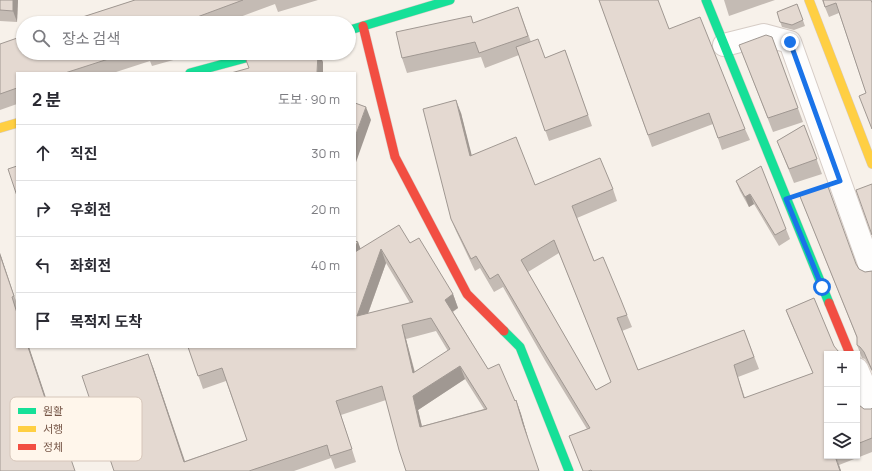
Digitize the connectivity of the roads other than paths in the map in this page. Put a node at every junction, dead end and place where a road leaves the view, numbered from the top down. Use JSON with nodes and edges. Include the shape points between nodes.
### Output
{"nodes":[{"id":1,"x":450,"y":0,"type":"edge"},
{"id":2,"x":706,"y":0,"type":"edge"},
{"id":3,"x":809,"y":0,"type":"edge"},
{"id":4,"x":363,"y":26,"type":"junction"},
{"id":5,"x":356,"y":28,"type":"edge"},
{"id":6,"x":724,"y":45,"type":"junction"},
{"id":7,"x":238,"y":60,"type":"edge"},
{"id":8,"x":194,"y":72,"type":"edge"},
{"id":9,"x":16,"y":123,"type":"edge"},
{"id":10,"x":0,"y":128,"type":"edge"},
{"id":11,"x":872,"y":164,"type":"edge"},
{"id":12,"x":813,"y":190,"type":"junction"},
{"id":13,"x":872,"y":272,"type":"edge"},
{"id":14,"x":849,"y":351,"type":"edge"},
{"id":15,"x":872,"y":362,"type":"edge"},
{"id":16,"x":860,"y":368,"type":"edge"},
{"id":17,"x":860,"y":376,"type":"edge"},
{"id":18,"x":872,"y":409,"type":"edge"},
{"id":19,"x":568,"y":471,"type":"edge"}],
"edges":[{"from":1,"to":4,"type":"street"},
{"from":2,"to":6,"type":"street"},
{"from":3,"to":11,"type":"street"},
{"from":4,"to":5,"type":"street"},
{"from":4,"to":19,"type":"street","via":[[395,157],[468,294],[520,346]]},
{"from":6,"to":12,"type":"street"},
{"from":6,"to":12,"type":"street","via":[[764,34],[790,42]]},
{"from":7,"to":8,"type":"street"},
{"from":9,"to":10,"type":"street"},
{"from":12,"to":13,"type":"street"},
{"from":12,"to":14,"type":"street"},
{"from":15,"to":16,"type":"street"},
{"from":17,"to":18,"type":"street"}]}
